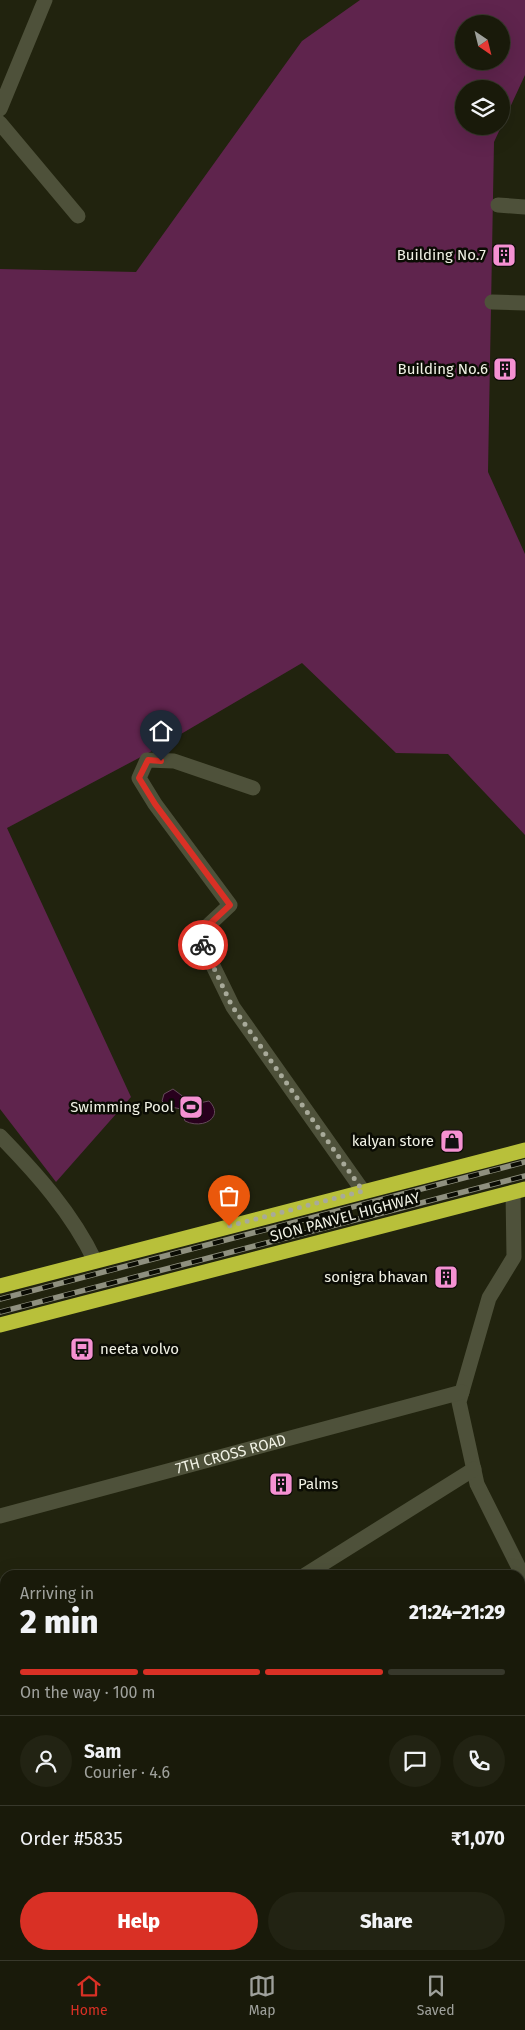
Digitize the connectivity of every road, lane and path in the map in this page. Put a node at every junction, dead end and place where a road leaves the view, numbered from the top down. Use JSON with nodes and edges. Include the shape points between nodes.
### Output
{"nodes":[{"id":1,"x":45,"y":0,"type":"edge"},
{"id":2,"x":0,"y":110,"type":"edge"},
{"id":3,"x":0,"y":124,"type":"edge"},
{"id":4,"x":498,"y":205,"type":"dead end"},
{"id":5,"x":525,"y":206,"type":"edge"},
{"id":6,"x":78,"y":216,"type":"dead end"},
{"id":7,"x":492,"y":302,"type":"dead end"},
{"id":8,"x":525,"y":303,"type":"edge"},
{"id":9,"x":253,"y":788,"type":"dead end"},
{"id":10,"x":1,"y":1138,"type":"edge"},
{"id":11,"x":525,"y":1150,"type":"edge"},
{"id":12,"x":519,"y":1190,"type":"edge"},
{"id":13,"x":363,"y":1191,"type":"junction"},
{"id":14,"x":95,"y":1261,"type":"junction"},
{"id":15,"x":0,"y":1286,"type":"edge"},
{"id":16,"x":0,"y":1325,"type":"edge"},
{"id":17,"x":462,"y":1392,"type":"junction"},
{"id":18,"x":474,"y":1469,"type":"junction"},
{"id":19,"x":0,"y":1516,"type":"edge"},
{"id":20,"x":313,"y":1570,"type":"edge"},
{"id":21,"x":520,"y":1570,"type":"edge"}],
"edges":[{"from":1,"to":2,"type":"street"},
{"from":3,"to":6,"type":"street"},
{"from":4,"to":5,"type":"street"},
{"from":7,"to":8,"type":"street"},
{"from":9,"to":13,"type":"street","via":[[174,762],[148,760],[139,778],[230,905],[198,935],[232,1006]]},
{"from":10,"to":14,"type":"street","via":[[54,1194]]},
{"from":11,"to":13,"type":"highway","name":"SION PANVEL HIGHWAY"},
{"from":12,"to":16,"type":"highway","name":"SION PANVEL HIGHWAY"},
{"from":12,"to":17,"type":"street","via":[[514,1256],[489,1298]]},
{"from":13,"to":14,"type":"highway","name":"SION PANVEL HIGHWAY"},
{"from":14,"to":15,"type":"highway","name":"SION PANVEL HIGHWAY"},
{"from":17,"to":18,"type":"street","via":[[459,1402]]},
{"from":17,"to":19,"type":"street","name":"7TH CROSS ROAD"},
{"from":18,"to":20,"type":"street"},
{"from":18,"to":21,"type":"street","via":[[477,1484]]}]}
